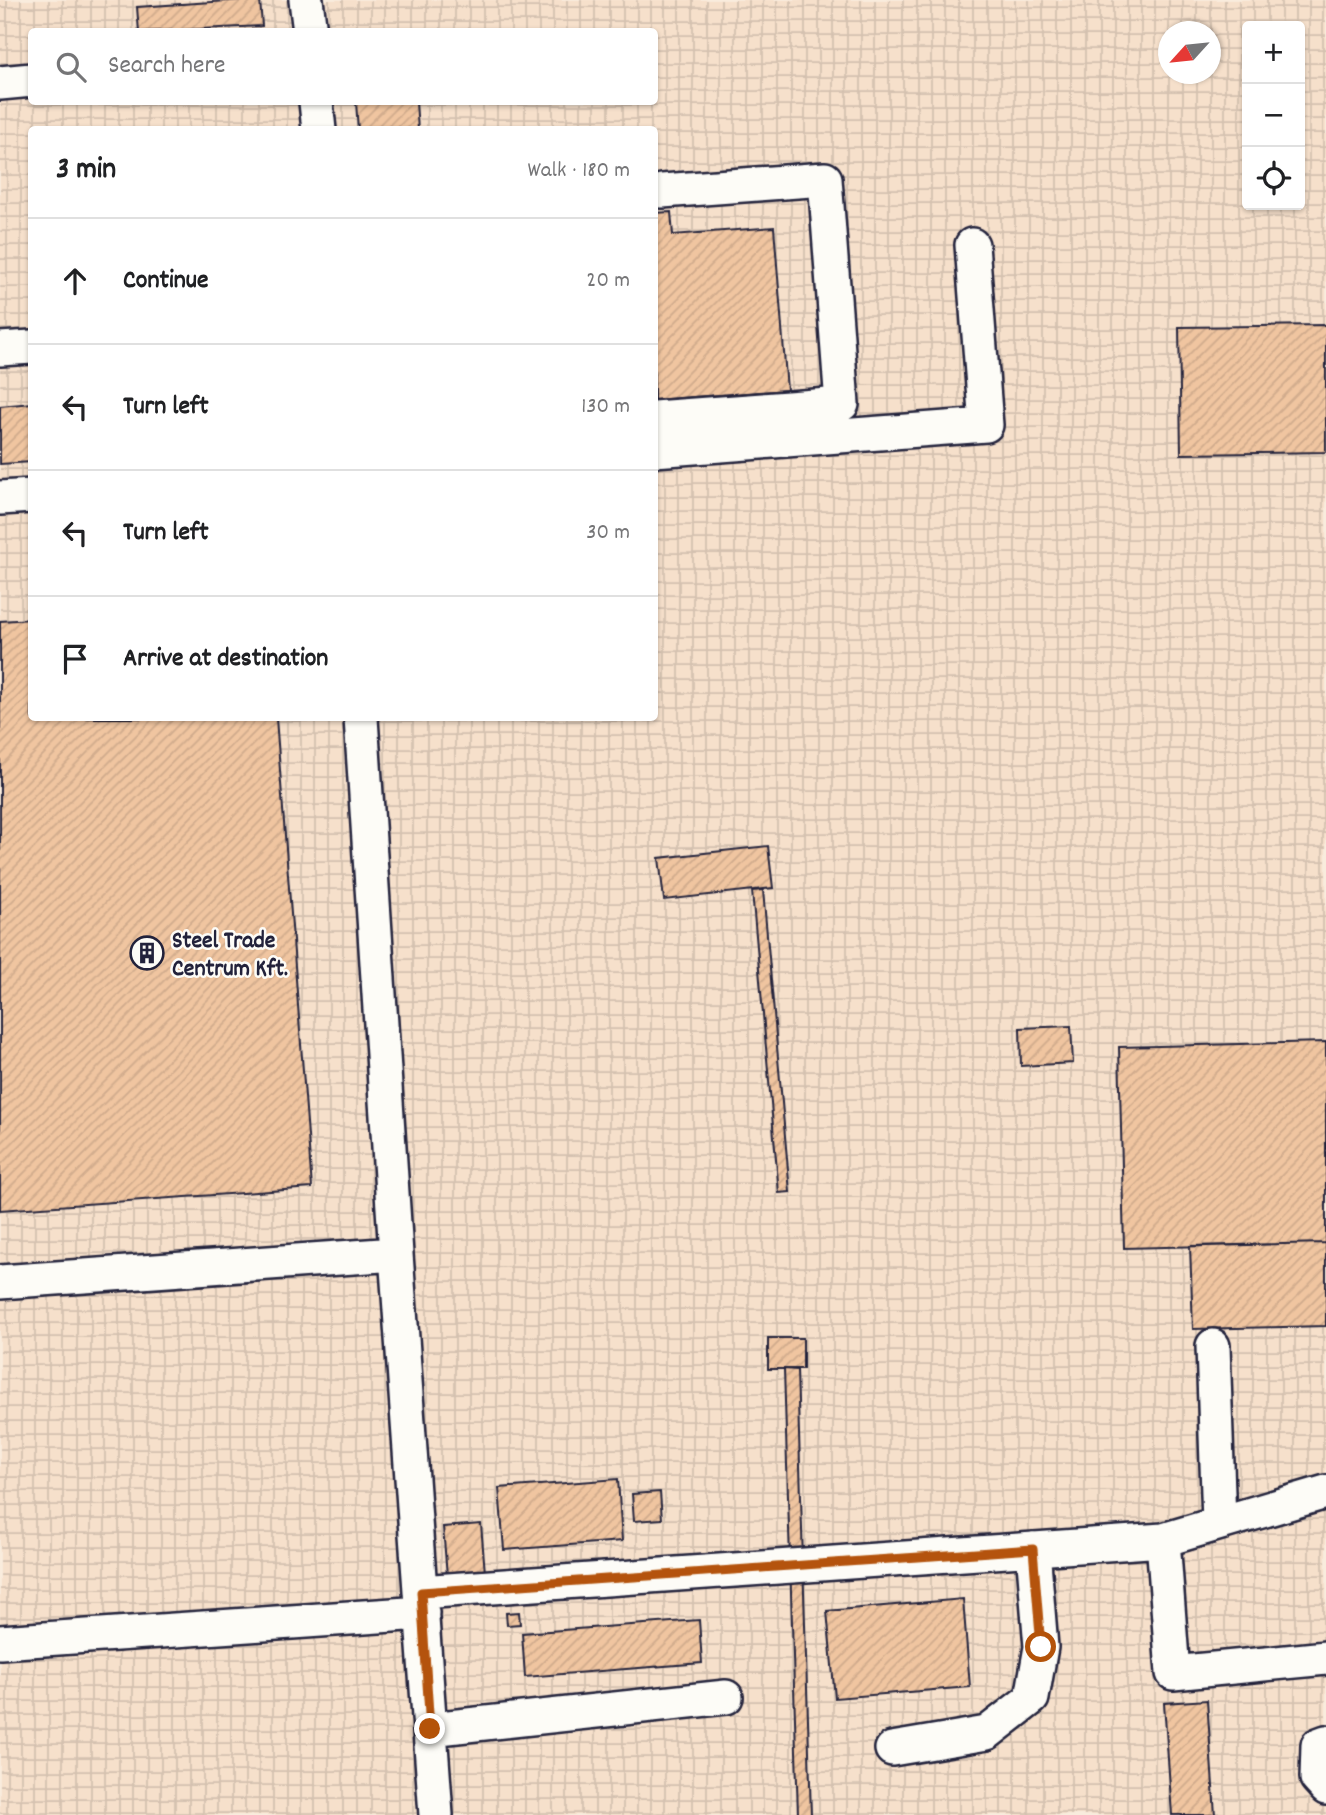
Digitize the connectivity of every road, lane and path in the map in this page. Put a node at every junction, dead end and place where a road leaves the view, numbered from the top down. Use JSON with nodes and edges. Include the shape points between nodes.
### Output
{"nodes":[{"id":1,"x":306,"y":0,"type":"edge"},
{"id":2,"x":310,"y":28,"type":"edge"},
{"id":3,"x":28,"y":80,"type":"edge"},
{"id":4,"x":0,"y":83,"type":"edge"},
{"id":5,"x":316,"y":105,"type":"edge"},
{"id":6,"x":318,"y":126,"type":"edge"},
{"id":7,"x":662,"y":191,"type":"dead end"},
{"id":8,"x":972,"y":245,"type":"dead end"},
{"id":9,"x":28,"y":347,"type":"edge"},
{"id":10,"x":0,"y":349,"type":"edge"},
{"id":11,"x":658,"y":418,"type":"edge"},
{"id":12,"x":658,"y":450,"type":"edge"},
{"id":13,"x":28,"y":496,"type":"edge"},
{"id":14,"x":0,"y":498,"type":"edge"},
{"id":15,"x":361,"y":721,"type":"edge"},
{"id":16,"x":396,"y":1254,"type":"junction"},
{"id":17,"x":0,"y":1282,"type":"edge"},
{"id":18,"x":1213,"y":1346,"type":"dead end"},
{"id":19,"x":1326,"y":1492,"type":"edge"},
{"id":20,"x":1219,"y":1523,"type":"junction"},
{"id":21,"x":1163,"y":1540,"type":"junction"},
{"id":22,"x":1033,"y":1549,"type":"junction"},
{"id":23,"x":421,"y":1602,"type":"junction"},
{"id":24,"x":0,"y":1642,"type":"edge"},
{"id":25,"x":1326,"y":1658,"type":"edge"},
{"id":26,"x":726,"y":1697,"type":"dead end"},
{"id":27,"x":430,"y":1729,"type":"junction"},
{"id":28,"x":1326,"y":1742,"type":"edge"},
{"id":29,"x":892,"y":1749,"type":"dead end"},
{"id":30,"x":1326,"y":1788,"type":"edge"},
{"id":31,"x":436,"y":1815,"type":"edge"}],
"edges":[{"from":1,"to":2,"type":"lane"},
{"from":3,"to":4,"type":"lane"},
{"from":5,"to":6,"type":"lane"},
{"from":7,"to":11,"type":"lane","via":[[825,178],[842,404]]},
{"from":8,"to":12,"type":"lane","via":[[986,425]]},
{"from":9,"to":10,"type":"lane"},
{"from":13,"to":14,"type":"lane"},
{"from":15,"to":16,"type":"lane"},
{"from":16,"to":17,"type":"lane"},
{"from":16,"to":23,"type":"lane"},
{"from":18,"to":20,"type":"lane"},
{"from":19,"to":20,"type":"lane"},
{"from":20,"to":21,"type":"lane"},
{"from":21,"to":22,"type":"lane"},
{"from":21,"to":25,"type":"lane","via":[[1173,1673]]},
{"from":22,"to":23,"type":"lane"},
{"from":22,"to":29,"type":"lane","via":[[1041,1647],[1032,1698],[987,1733]]},
{"from":23,"to":24,"type":"lane"},
{"from":23,"to":27,"type":"lane"},
{"from":26,"to":27,"type":"lane"},
{"from":27,"to":31,"type":"lane"},
{"from":28,"to":30,"type":"lane","via":[[1318,1745],[1317,1778]]}]}
